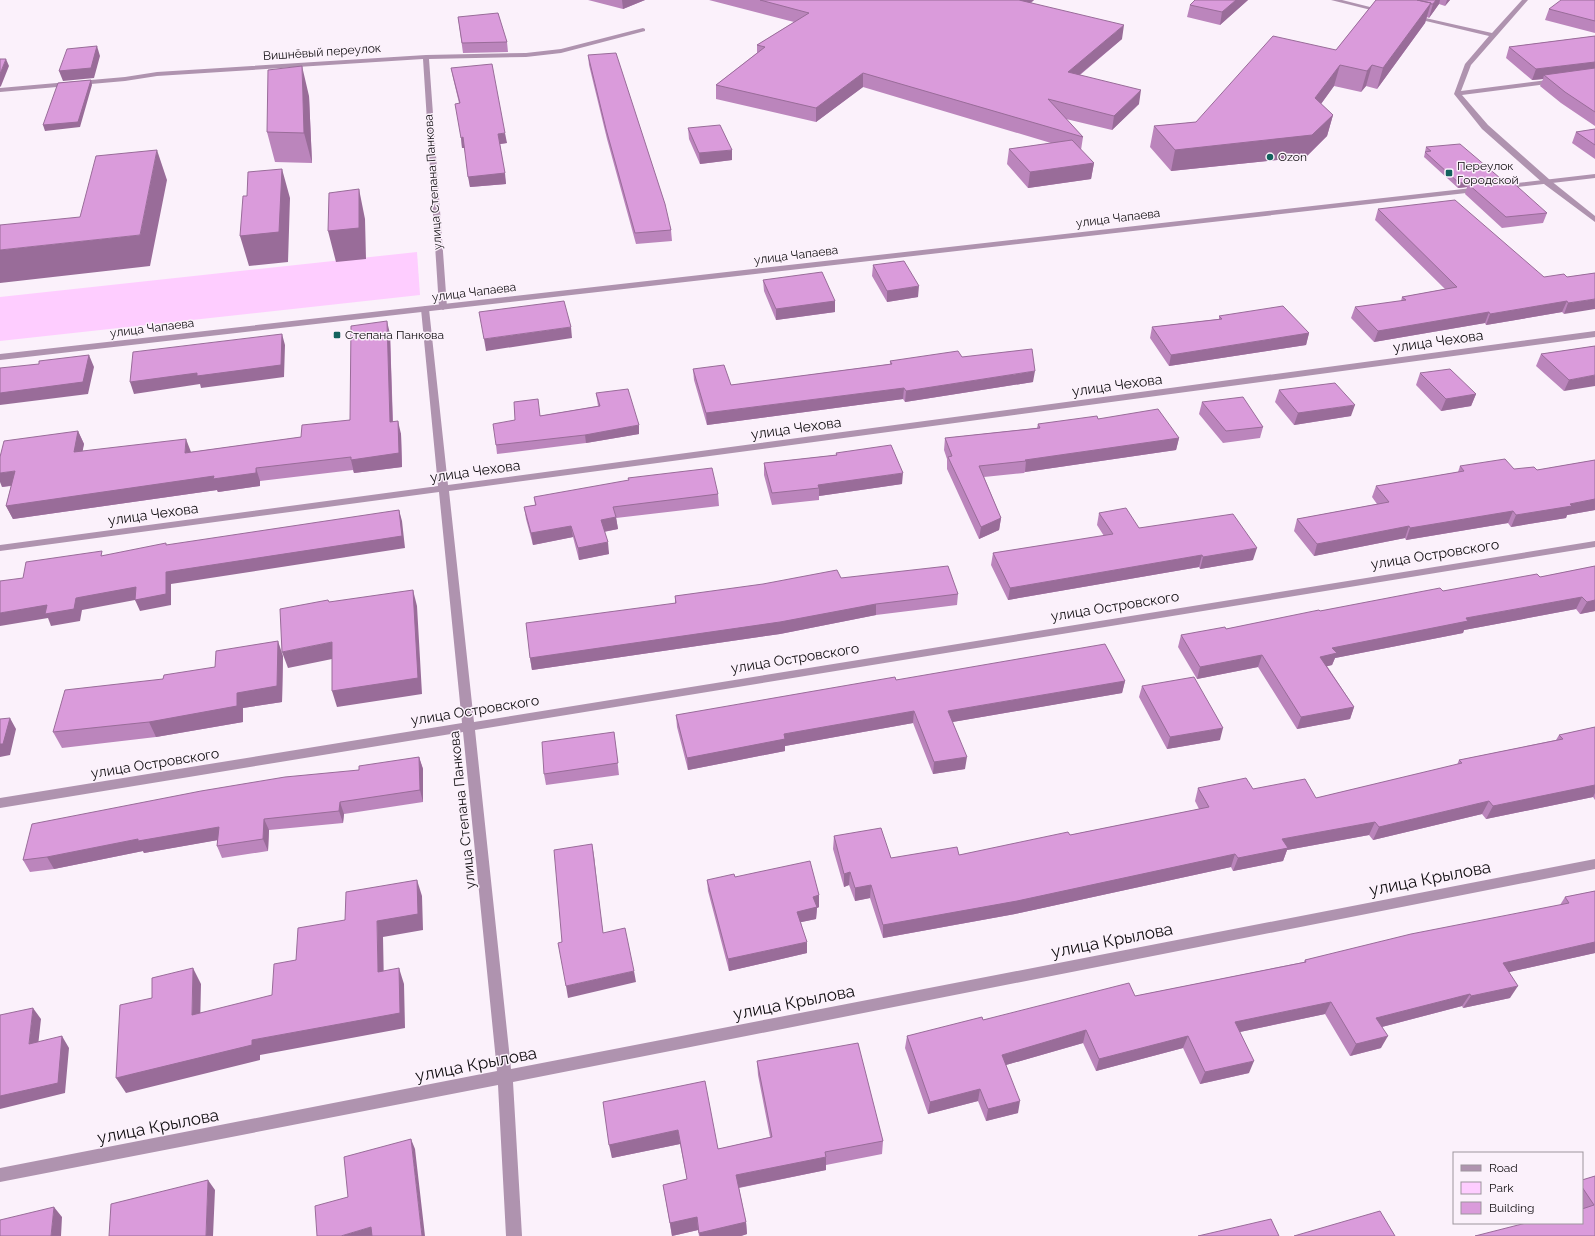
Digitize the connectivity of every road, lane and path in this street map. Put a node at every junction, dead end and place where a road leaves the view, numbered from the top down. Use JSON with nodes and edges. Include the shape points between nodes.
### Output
{"nodes":[{"id":1,"x":1334,"y":0,"type":"edge"},
{"id":2,"x":1525,"y":0,"type":"edge"},
{"id":3,"x":1387,"y":12,"type":"edge"},
{"id":4,"x":1402,"y":15,"type":"edge"},
{"id":5,"x":643,"y":30,"type":"dead end"},
{"id":6,"x":1493,"y":35,"type":"junction"},
{"id":7,"x":426,"y":57,"type":"junction"},
{"id":8,"x":1564,"y":79,"type":"edge"},
{"id":9,"x":0,"y":90,"type":"edge"},
{"id":10,"x":1457,"y":94,"type":"junction"},
{"id":11,"x":1595,"y":176,"type":"edge"},
{"id":12,"x":1547,"y":182,"type":"junction"},
{"id":13,"x":1595,"y":220,"type":"edge"},
{"id":14,"x":443,"y":308,"type":"junction"},
{"id":15,"x":425,"y":309,"type":"junction"},
{"id":16,"x":1595,"y":334,"type":"edge"},
{"id":17,"x":0,"y":358,"type":"edge"},
{"id":18,"x":445,"y":490,"type":"junction"},
{"id":19,"x":1595,"y":544,"type":"edge"},
{"id":20,"x":0,"y":548,"type":"edge"},
{"id":21,"x":468,"y":727,"type":"junction"},
{"id":22,"x":0,"y":804,"type":"edge"},
{"id":23,"x":1595,"y":864,"type":"edge"},
{"id":24,"x":505,"y":1077,"type":"junction"},
{"id":25,"x":0,"y":1175,"type":"edge"},
{"id":26,"x":514,"y":1236,"type":"edge"}],
"edges":[{"from":1,"to":3,"type":"street"},
{"from":2,"to":6,"type":"street"},
{"from":4,"to":6,"type":"street"},
{"from":5,"to":7,"type":"street","name":"Вишнёвый переулок","via":[[561,51],[526,55]]},
{"from":6,"to":10,"type":"street","via":[[1468,64]]},
{"from":7,"to":9,"type":"street","name":"Вишнёвый переулок","via":[[157,74]]},
{"from":7,"to":14,"type":"street","name":"улица Степана Панкова"},
{"from":8,"to":10,"type":"street"},
{"from":10,"to":12,"type":"street","via":[[1485,127]]},
{"from":11,"to":12,"type":"street","name":"улица Чапаева"},
{"from":12,"to":13,"type":"street"},
{"from":12,"to":14,"type":"street","name":"улица Чапаева"},
{"from":14,"to":15,"type":"street","name":"улица Чапаева"},
{"from":15,"to":17,"type":"street","name":"улица Чапаева"},
{"from":15,"to":18,"type":"street","name":"улица Степана Панкова"},
{"from":16,"to":18,"type":"street","name":"улица Чехова"},
{"from":18,"to":20,"type":"street","name":"улица Чехова"},
{"from":18,"to":21,"type":"street","name":"улица Степана Панкова"},
{"from":19,"to":21,"type":"street","name":"улица Островского"},
{"from":21,"to":22,"type":"street","name":"улица Островского"},
{"from":21,"to":24,"type":"street","name":"улица Степана Панкова"},
{"from":23,"to":24,"type":"street","name":"улица Крылова"},
{"from":24,"to":25,"type":"street","name":"улица Крылова"},
{"from":24,"to":26,"type":"street","name":"улица Степана Панкова"}]}
